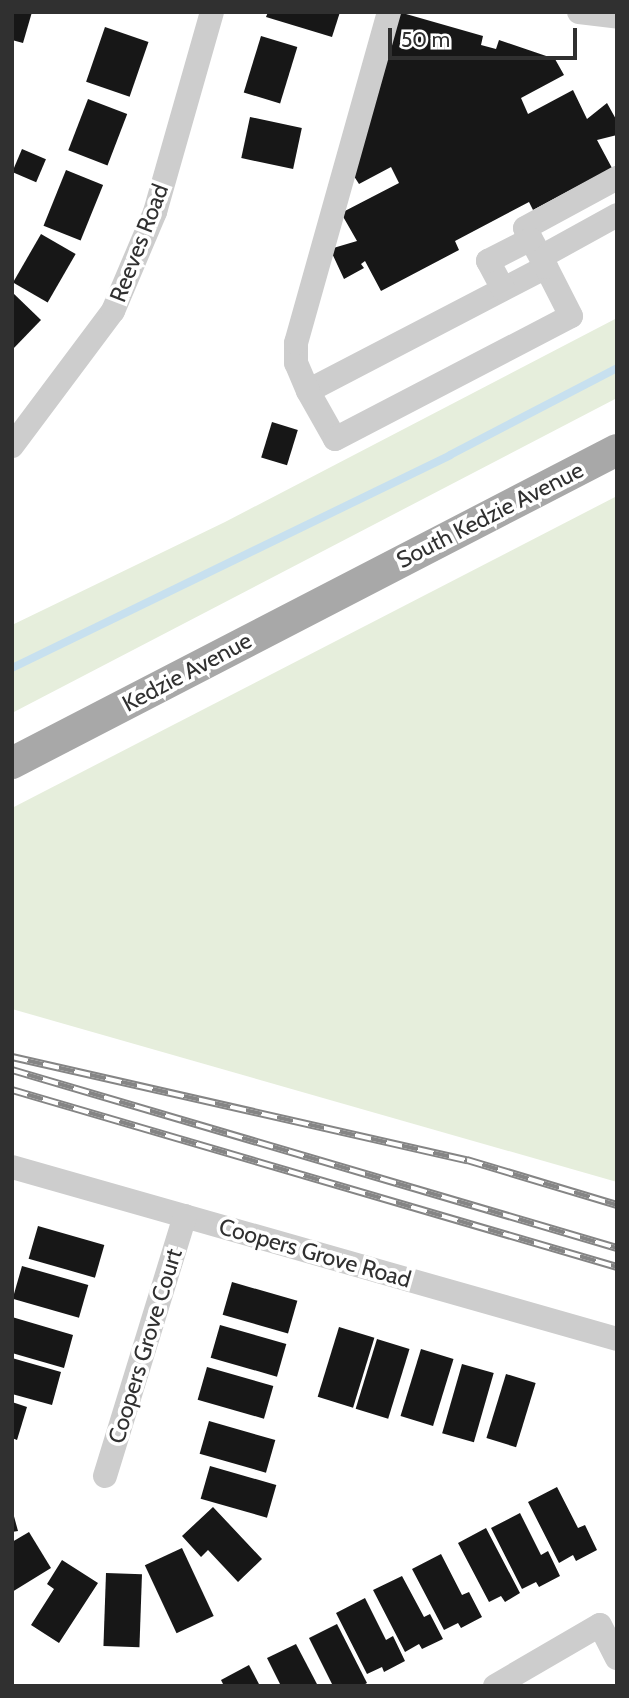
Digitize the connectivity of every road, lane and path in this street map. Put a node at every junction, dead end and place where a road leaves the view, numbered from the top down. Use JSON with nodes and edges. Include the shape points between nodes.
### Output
{"nodes":[{"id":1,"x":212,"y":12,"type":"edge"},
{"id":2,"x":389,"y":12,"type":"edge"},
{"id":3,"x":579,"y":12,"type":"edge"},
{"id":4,"x":617,"y":17,"type":"edge"},
{"id":5,"x":617,"y":178,"type":"edge"},
{"id":6,"x":614,"y":223,"type":"edge"},
{"id":7,"x":535,"y":248,"type":"junction"},
{"id":8,"x":308,"y":391,"type":"junction"},
{"id":9,"x":12,"y":446,"type":"edge"},
{"id":10,"x":617,"y":450,"type":"edge"},
{"id":11,"x":363,"y":580,"type":"joint"},
{"id":12,"x":12,"y":763,"type":"edge"},
{"id":13,"x":12,"y":1167,"type":"edge"},
{"id":14,"x":185,"y":1216,"type":"junction"},
{"id":15,"x":617,"y":1339,"type":"edge"},
{"id":16,"x":105,"y":1476,"type":"dead end"},
{"id":17,"x":617,"y":1658,"type":"edge"},
{"id":18,"x":495,"y":1686,"type":"edge"}],
"edges":[{"from":1,"to":9,"type":"street","name":"Reeves Road","via":[[155,212],[113,311]]},
{"from":2,"to":8,"type":"street","via":[[296,343],[296,363]]},
{"from":3,"to":4,"type":"street"},
{"from":5,"to":7,"type":"street"},
{"from":6,"to":7,"type":"street"},
{"from":7,"to":8,"type":"street","via":[[503,289]]},
{"from":7,"to":8,"type":"street","via":[[571,316],[335,439]]},
{"from":10,"to":11,"type":"main road","name":"South Kedzie Avenue"},
{"from":11,"to":12,"type":"main road","name":"Kedzie Avenue"},
{"from":13,"to":14,"type":"street","name":"Coopers Grove Road"},
{"from":14,"to":15,"type":"street","name":"Coopers Grove Road"},
{"from":14,"to":16,"type":"street","name":"Coopers Grove Court"},
{"from":17,"to":18,"type":"street","via":[[600,1625]]}]}
